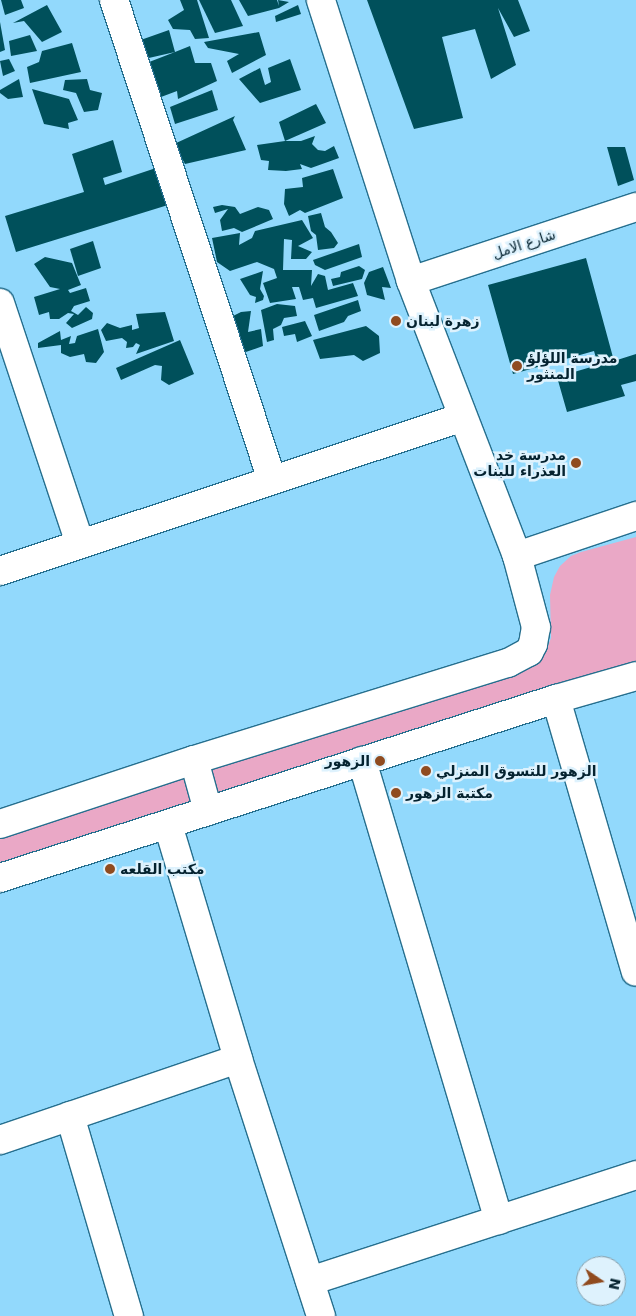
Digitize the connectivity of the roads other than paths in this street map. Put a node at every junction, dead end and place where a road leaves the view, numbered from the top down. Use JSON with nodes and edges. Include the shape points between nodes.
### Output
{"nodes":[{"id":1,"x":114,"y":0,"type":"edge"},
{"id":2,"x":321,"y":0,"type":"edge"},
{"id":3,"x":636,"y":207,"type":"edge"},
{"id":4,"x":412,"y":281,"type":"junction"},
{"id":5,"x":0,"y":303,"type":"edge"},
{"id":6,"x":462,"y":418,"type":"junction"},
{"id":7,"x":272,"y":480,"type":"junction"},
{"id":8,"x":636,"y":516,"type":"edge"},
{"id":9,"x":80,"y":544,"type":"junction"},
{"id":10,"x":517,"y":556,"type":"junction"},
{"id":11,"x":0,"y":570,"type":"edge"},
{"id":12,"x":636,"y":676,"type":"edge"},
{"id":13,"x":556,"y":699,"type":"junction"},
{"id":14,"x":194,"y":760,"type":"junction"},
{"id":15,"x":362,"y":761,"type":"junction"},
{"id":16,"x":208,"y":811,"type":"junction"},
{"id":17,"x":0,"y":824,"type":"edge"},
{"id":18,"x":168,"y":825,"type":"junction"},
{"id":19,"x":0,"y":878,"type":"edge"},
{"id":20,"x":636,"y":972,"type":"edge"},
{"id":21,"x":238,"y":1059,"type":"junction"},
{"id":22,"x":70,"y":1116,"type":"junction"},
{"id":23,"x":0,"y":1140,"type":"edge"},
{"id":24,"x":636,"y":1175,"type":"edge"},
{"id":25,"x":499,"y":1220,"type":"junction"},
{"id":26,"x":310,"y":1281,"type":"junction"},
{"id":27,"x":129,"y":1316,"type":"edge"},
{"id":28,"x":321,"y":1316,"type":"edge"}],
"edges":[{"from":1,"to":7,"type":"street"},
{"from":2,"to":4,"type":"street"},
{"from":3,"to":4,"type":"street","name":"شارع الامل"},
{"from":4,"to":6,"type":"street"},
{"from":5,"to":9,"type":"street"},
{"from":6,"to":7,"type":"street"},
{"from":6,"to":10,"type":"street"},
{"from":7,"to":9,"type":"street"},
{"from":8,"to":10,"type":"street"},
{"from":9,"to":11,"type":"street"},
{"from":10,"to":14,"type":"street","via":[[536,627],[534,644],[524,655],[508,663]]},
{"from":12,"to":13,"type":"street"},
{"from":13,"to":15,"type":"street"},
{"from":13,"to":20,"type":"street"},
{"from":14,"to":16,"type":"street"},
{"from":14,"to":17,"type":"street"},
{"from":15,"to":16,"type":"street"},
{"from":15,"to":25,"type":"street"},
{"from":16,"to":18,"type":"street"},
{"from":18,"to":19,"type":"street"},
{"from":18,"to":21,"type":"street"},
{"from":21,"to":22,"type":"street"},
{"from":21,"to":26,"type":"street"},
{"from":22,"to":23,"type":"street"},
{"from":22,"to":27,"type":"street"},
{"from":24,"to":25,"type":"street"},
{"from":25,"to":26,"type":"street"},
{"from":26,"to":28,"type":"street"}]}
